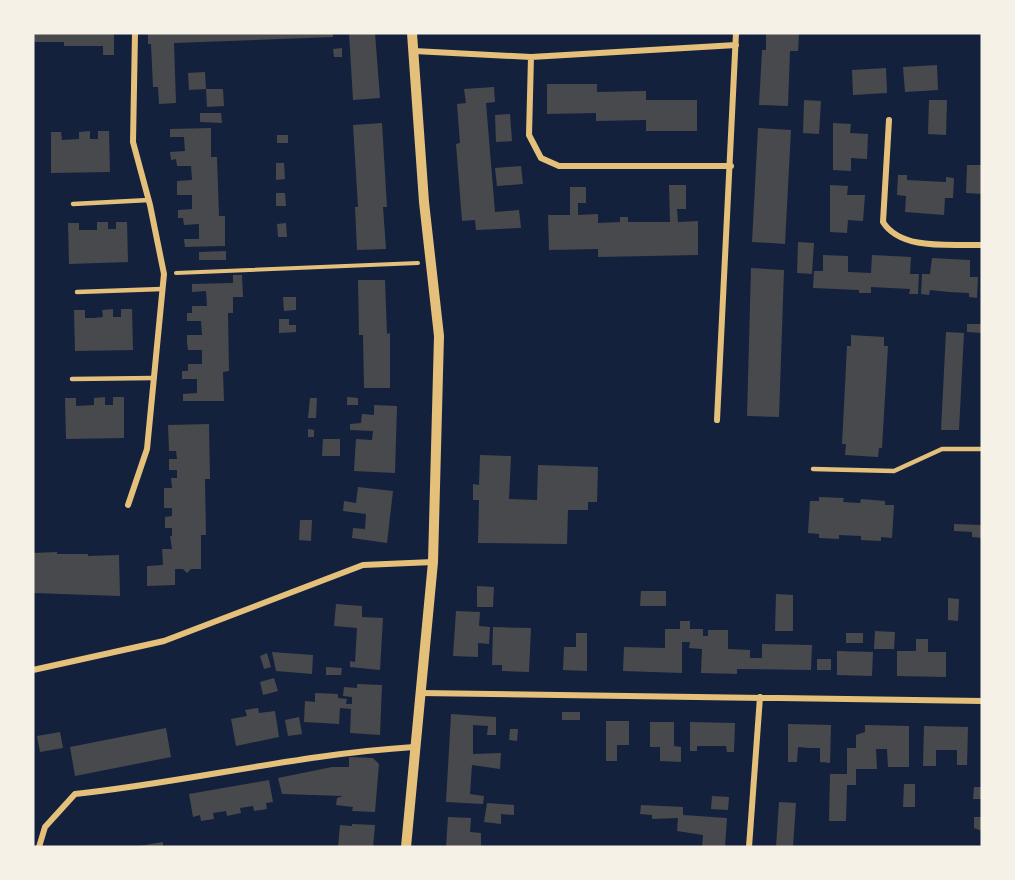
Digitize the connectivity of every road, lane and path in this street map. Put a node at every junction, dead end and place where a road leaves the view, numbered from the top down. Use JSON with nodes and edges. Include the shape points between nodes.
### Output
{"nodes":[{"id":1,"x":135,"y":33,"type":"edge"},
{"id":2,"x":412,"y":33,"type":"edge"},
{"id":3,"x":736,"y":33,"type":"edge"},
{"id":4,"x":736,"y":45,"type":"junction"},
{"id":5,"x":414,"y":51,"type":"junction"},
{"id":6,"x":531,"y":57,"type":"junction"},
{"id":7,"x":889,"y":120,"type":"dead end"},
{"id":8,"x":730,"y":166,"type":"junction"},
{"id":9,"x":149,"y":200,"type":"junction"},
{"id":10,"x":73,"y":204,"type":"dead end"},
{"id":11,"x":982,"y":245,"type":"edge"},
{"id":12,"x":431,"y":262,"type":"junction"},
{"id":13,"x":164,"y":274,"type":"junction"},
{"id":14,"x":162,"y":289,"type":"junction"},
{"id":15,"x":77,"y":292,"type":"dead end"},
{"id":16,"x":154,"y":378,"type":"junction"},
{"id":17,"x":72,"y":379,"type":"dead end"},
{"id":18,"x":717,"y":420,"type":"dead end"},
{"id":19,"x":982,"y":449,"type":"edge"},
{"id":20,"x":813,"y":469,"type":"dead end"},
{"id":21,"x":128,"y":505,"type":"dead end"},
{"id":22,"x":433,"y":562,"type":"junction"},
{"id":23,"x":33,"y":670,"type":"edge"},
{"id":24,"x":419,"y":693,"type":"junction"},
{"id":25,"x":760,"y":697,"type":"junction"},
{"id":26,"x":982,"y":701,"type":"edge"},
{"id":27,"x":414,"y":747,"type":"junction"},
{"id":28,"x":39,"y":847,"type":"edge"},
{"id":29,"x":406,"y":847,"type":"edge"},
{"id":30,"x":749,"y":847,"type":"edge"}],
"edges":[{"from":1,"to":9,"type":"street","via":[[133,142]]},
{"from":2,"to":5,"type":"street"},
{"from":3,"to":4,"type":"street"},
{"from":4,"to":6,"type":"street"},
{"from":4,"to":8,"type":"street"},
{"from":5,"to":6,"type":"street"},
{"from":5,"to":12,"type":"street"},
{"from":6,"to":8,"type":"street","via":[[529,135],[541,158],[559,165]]},
{"from":7,"to":11,"type":"street","via":[[883,222],[890,233],[907,240]]},
{"from":8,"to":18,"type":"street"},
{"from":9,"to":10,"type":"lane"},
{"from":9,"to":13,"type":"street"},
{"from":12,"to":13,"type":"path"},
{"from":12,"to":22,"type":"street","via":[[439,336]]},
{"from":13,"to":14,"type":"street"},
{"from":14,"to":15,"type":"lane"},
{"from":14,"to":16,"type":"street"},
{"from":16,"to":17,"type":"lane"},
{"from":16,"to":21,"type":"street","via":[[147,449]]},
{"from":19,"to":20,"type":"lane","via":[[942,449],[894,471]]},
{"from":22,"to":23,"type":"street","via":[[363,565],[164,641]]},
{"from":22,"to":24,"type":"street"},
{"from":24,"to":25,"type":"street"},
{"from":24,"to":27,"type":"street"},
{"from":25,"to":26,"type":"street"},
{"from":25,"to":30,"type":"street"},
{"from":27,"to":28,"type":"street","via":[[370,750],[75,794],[45,827]]},
{"from":27,"to":29,"type":"street"}]}
